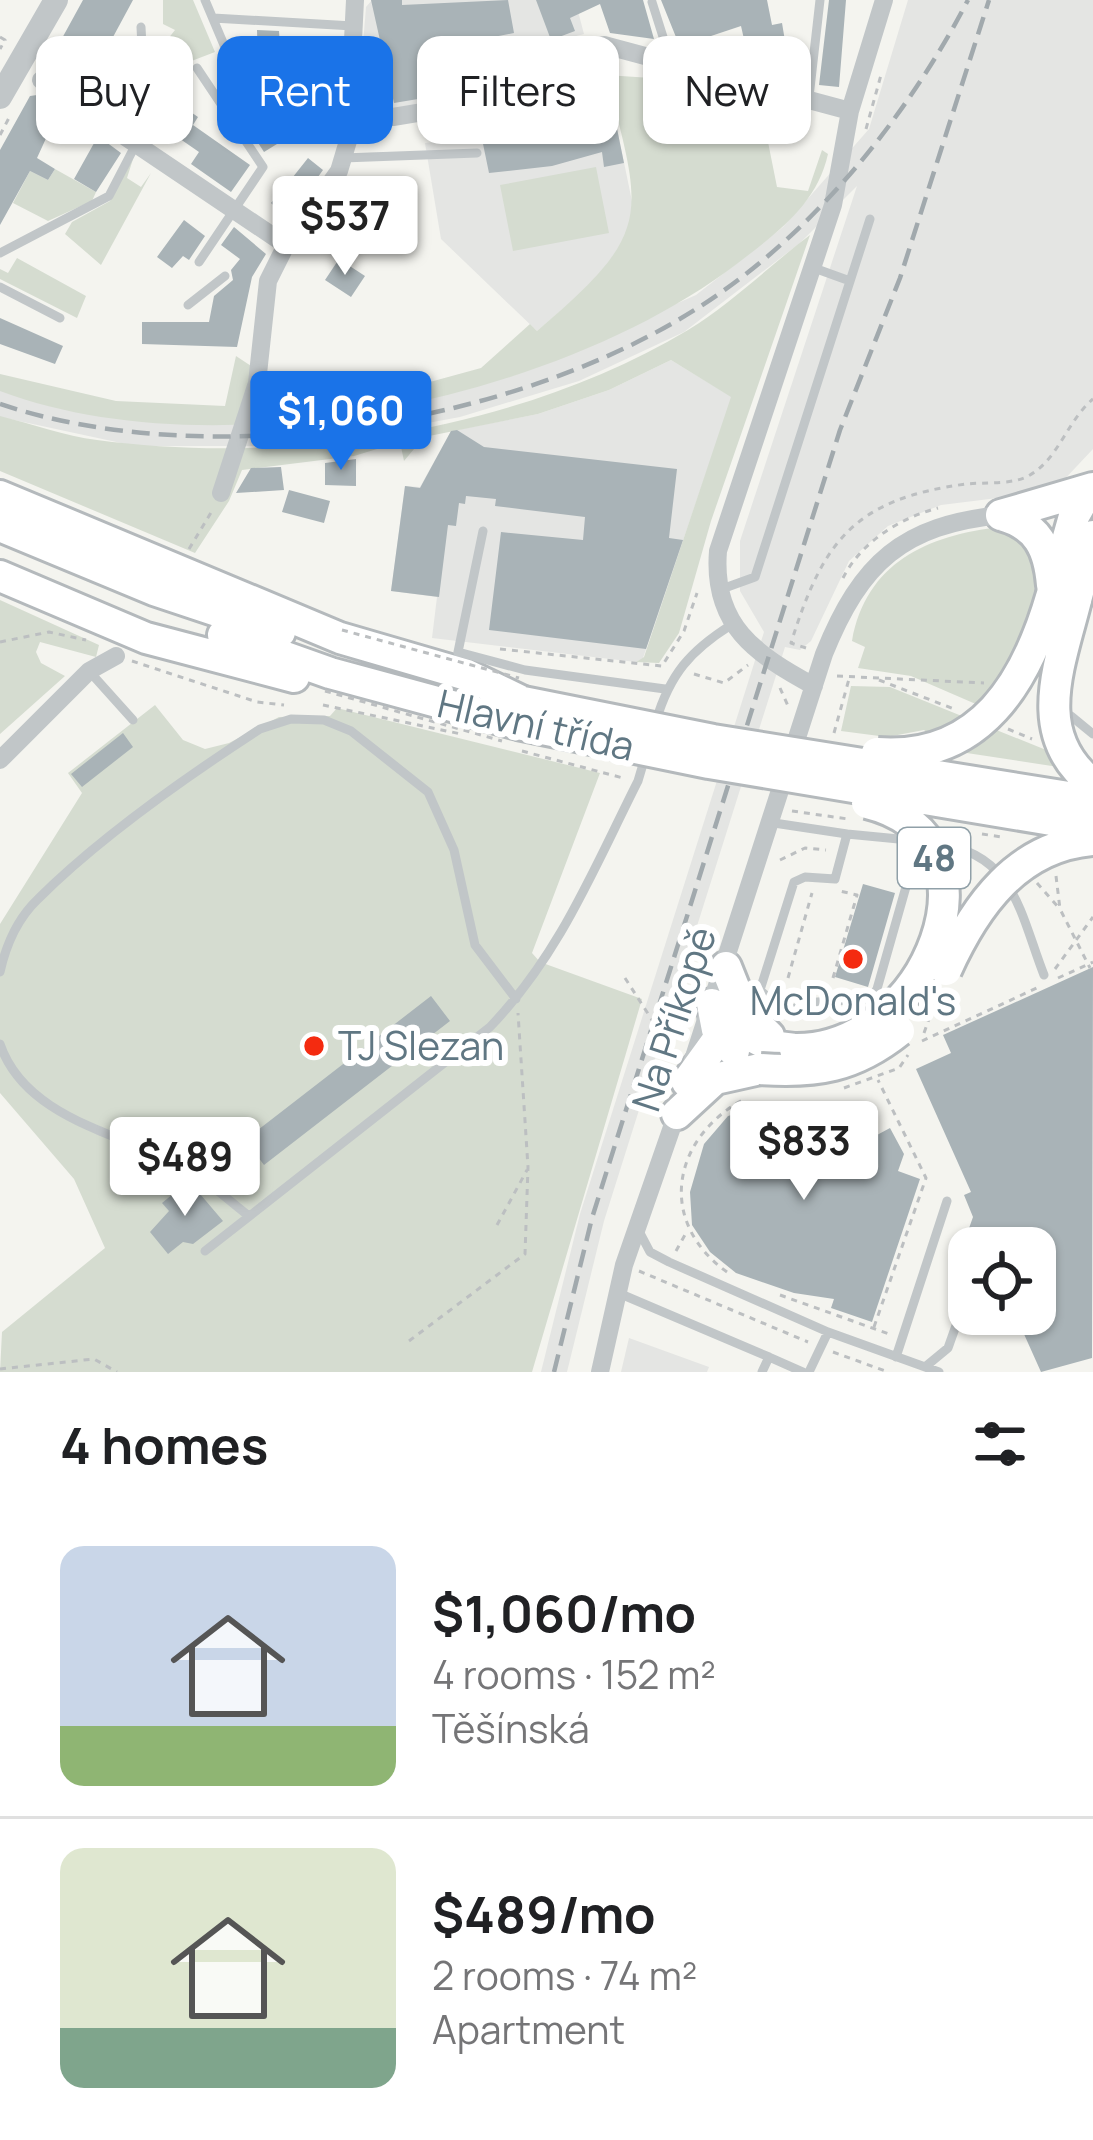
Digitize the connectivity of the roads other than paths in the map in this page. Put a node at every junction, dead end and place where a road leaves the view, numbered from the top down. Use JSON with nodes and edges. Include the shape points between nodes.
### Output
{"nodes":[{"id":1,"x":56,"y":0,"type":"edge"},
{"id":2,"x":66,"y":0,"type":"edge"},
{"id":3,"x":205,"y":0,"type":"edge"},
{"id":4,"x":355,"y":0,"type":"edge"},
{"id":5,"x":820,"y":0,"type":"edge"},
{"id":6,"x":884,"y":0,"type":"edge"},
{"id":7,"x":652,"y":2,"type":"edge"},
{"id":8,"x":213,"y":18,"type":"junction"},
{"id":9,"x":43,"y":22,"type":"junction"},
{"id":10,"x":353,"y":26,"type":"junction"},
{"id":11,"x":141,"y":28,"type":"dead end"},
{"id":12,"x":141,"y":36,"type":"edge"},
{"id":13,"x":220,"y":36,"type":"edge"},
{"id":14,"x":353,"y":36,"type":"edge"},
{"id":15,"x":663,"y":36,"type":"edge"},
{"id":16,"x":643,"y":55,"type":"edge"},
{"id":17,"x":6,"y":56,"type":"edge"},
{"id":18,"x":197,"y":68,"type":"dead end"},
{"id":19,"x":811,"y":79,"type":"edge"},
{"id":20,"x":1,"y":94,"type":"edge"},
{"id":21,"x":811,"y":98,"type":"edge"},
{"id":22,"x":850,"y":111,"type":"junction"},
{"id":23,"x":393,"y":117,"type":"edge"},
{"id":24,"x":136,"y":144,"type":"joint"},
{"id":25,"x":345,"y":144,"type":"edge"},
{"id":26,"x":477,"y":153,"type":"dead end"},
{"id":27,"x":343,"y":158,"type":"junction"},
{"id":28,"x":233,"y":210,"type":"junction"},
{"id":29,"x":870,"y":219,"type":"dead end"},
{"id":30,"x":286,"y":245,"type":"junction"},
{"id":31,"x":0,"y":253,"type":"edge"},
{"id":32,"x":199,"y":262,"type":"dead end"},
{"id":33,"x":814,"y":268,"type":"junction"},
{"id":34,"x":226,"y":276,"type":"dead end"},
{"id":35,"x":850,"y":281,"type":"junction"},
{"id":36,"x":0,"y":287,"type":"edge"},
{"id":37,"x":188,"y":305,"type":"dead end"},
{"id":38,"x":60,"y":318,"type":"dead end"},
{"id":39,"x":221,"y":493,"type":"road end"},
{"id":40,"x":0,"y":496,"type":"edge"},
{"id":41,"x":1082,"y":513,"type":"edge"},
{"id":42,"x":1001,"y":514,"type":"junction"},
{"id":43,"x":0,"y":526,"type":"edge"},
{"id":44,"x":483,"y":531,"type":"dead end"},
{"id":45,"x":0,"y":546,"type":"edge"},
{"id":46,"x":0,"y":576,"type":"edge"},
{"id":47,"x":718,"y":590,"type":"junction"},
{"id":48,"x":1060,"y":595,"type":"junction"},
{"id":49,"x":731,"y":625,"type":"junction"},
{"id":50,"x":116,"y":656,"type":"road end"},
{"id":51,"x":331,"y":663,"type":"junction"},
{"id":52,"x":89,"y":671,"type":"junction"},
{"id":53,"x":814,"y":686,"type":"junction"},
{"id":54,"x":665,"y":688,"type":"junction"},
{"id":55,"x":1071,"y":716,"type":"dead end"},
{"id":56,"x":134,"y":721,"type":"dead end"},
{"id":57,"x":1093,"y":734,"type":"edge"},
{"id":58,"x":690,"y":748,"type":"junction"},
{"id":59,"x":0,"y":760,"type":"edge"},
{"id":60,"x":1093,"y":784,"type":"edge"},
{"id":61,"x":1093,"y":801,"type":"edge"},
{"id":62,"x":773,"y":823,"type":"junction"},
{"id":63,"x":1093,"y":827,"type":"edge"},
{"id":64,"x":847,"y":834,"type":"junction"},
{"id":65,"x":909,"y":840,"type":"junction"},
{"id":66,"x":1093,"y":840,"type":"edge"},
{"id":67,"x":725,"y":967,"type":"junction"},
{"id":68,"x":0,"y":972,"type":"edge"},
{"id":69,"x":1045,"y":980,"type":"road end"},
{"id":70,"x":517,"y":999,"type":"junction"},
{"id":71,"x":712,"y":1004,"type":"junction"},
{"id":72,"x":721,"y":1038,"type":"junction"},
{"id":73,"x":0,"y":1044,"type":"edge"},
{"id":74,"x":775,"y":1051,"type":"junction"},
{"id":75,"x":685,"y":1074,"type":"junction"},
{"id":76,"x":677,"y":1114,"type":"junction"},
{"id":77,"x":947,"y":1201,"type":"dead end"},
{"id":78,"x":249,"y":1216,"type":"junction"},
{"id":79,"x":640,"y":1233,"type":"junction"},
{"id":80,"x":206,"y":1251,"type":"dead end"},
{"id":81,"x":616,"y":1292,"type":"junction"},
{"id":82,"x":828,"y":1332,"type":"junction"},
{"id":83,"x":953,"y":1335,"type":"edge"},
{"id":84,"x":769,"y":1357,"type":"junction"},
{"id":85,"x":896,"y":1357,"type":"junction"},
{"id":86,"x":925,"y":1367,"type":"junction"},
{"id":87,"x":600,"y":1372,"type":"edge"},
{"id":88,"x":762,"y":1372,"type":"edge"},
{"id":89,"x":806,"y":1372,"type":"edge"},
{"id":90,"x":939,"y":1372,"type":"edge"}],
"edges":[{"from":1,"to":9,"type":"street"},
{"from":2,"to":9,"type":"lane"},
{"from":3,"to":8,"type":"lane"},
{"from":4,"to":10,"type":"street"},
{"from":5,"to":19,"type":"lane"},
{"from":6,"to":22,"type":"street"},
{"from":7,"to":15,"type":"lane"},
{"from":8,"to":10,"type":"lane"},
{"from":8,"to":13,"type":"lane"},
{"from":9,"to":17,"type":"street"},
{"from":10,"to":14,"type":"street"},
{"from":11,"to":12,"type":"lane"},
{"from":16,"to":23,"type":"street","via":[[604,46],[551,54],[471,104]]},
{"from":17,"to":20,"type":"street"},
{"from":18,"to":28,"type":"lane","via":[[263,167]]},
{"from":21,"to":22,"type":"street"},
{"from":22,"to":33,"type":"street"},
{"from":24,"to":28,"type":"street"},
{"from":24,"to":31,"type":"lane","via":[[109,196]]},
{"from":25,"to":27,"type":"street"},
{"from":26,"to":27,"type":"lane"},
{"from":27,"to":30,"type":"street"},
{"from":28,"to":30,"type":"street"},
{"from":28,"to":32,"type":"lane"},
{"from":29,"to":35,"type":"lane"},
{"from":30,"to":39,"type":"street","via":[[260,281],[257,382]]},
{"from":33,"to":35,"type":"lane"},
{"from":33,"to":47,"type":"street","via":[[725,526]]},
{"from":34,"to":37,"type":"lane"},
{"from":35,"to":47,"type":"lane","via":[[755,577]]},
{"from":36,"to":38,"type":"lane"},
{"from":40,"to":51,"type":"main road","number":"48"},
{"from":41,"to":42,"type":"main road","number":"48"},
{"from":41,"to":48,"type":"main road","number":"48"},
{"from":42,"to":48,"type":"main road","number":"48","via":[[1040,537]]},
{"from":42,"to":53,"type":"street","name":"Na Příkopě","via":[[923,530],[891,550],[820,644]]},
{"from":43,"to":51,"type":"main road","number":"48"},
{"from":44,"to":54,"type":"lane","via":[[458,652],[525,670]]},
{"from":45,"to":51,"type":"main road","name":"Hlavní třída","number":"48"},
{"from":46,"to":51,"type":"main road","number":"48","via":[[146,638]]},
{"from":47,"to":49,"type":"street"},
{"from":48,"to":58,"type":"main road","number":"48","bridge":true,"via":[[1017,686],[989,718],[950,743],[901,754],[747,734]]},
{"from":48,"to":60,"type":"main road","number":"48","bridge":true,"via":[[1052,714],[1071,760]]},
{"from":49,"to":53,"type":"street","via":[[760,655]]},
{"from":49,"to":54,"type":"lane","via":[[695,647]]},
{"from":50,"to":52,"type":"street"},
{"from":51,"to":58,"type":"main road","name":"Hlavní třída","number":"48","bridge":true,"via":[[523,702]]},
{"from":52,"to":56,"type":"lane"},
{"from":52,"to":59,"type":"street"},
{"from":53,"to":62,"type":"street","name":"Na Příkopě"},
{"from":54,"to":70,"type":"lane","via":[[638,781],[546,964]]},
{"from":55,"to":57,"type":"lane"},
{"from":58,"to":61,"type":"main road","number":"48","bridge":true},
{"from":58,"to":63,"type":"main road","name":"Hlavní třída","number":"48","bridge":true},
{"from":58,"to":74,"type":"main road","number":"48","bridge":true,"via":[[734,781],[887,809],[915,830],[936,864],[941,931],[901,1002],[847,1042]]},
{"from":62,"to":64,"type":"lane"},
{"from":62,"to":67,"type":"street","name":"Na Příkopě"},
{"from":64,"to":65,"type":"lane"},
{"from":64,"to":65,"type":"lane","via":[[836,879],[794,882],[765,977],[764,998],[782,1011],[870,999],[915,860]]},
{"from":65,"to":69,"type":"lane","via":[[949,845],[998,872],[1015,890]]},
{"from":66,"to":74,"type":"main road","number":"48","bridge":true,"via":[[1058,847],[998,886],[979,905],[926,1003],[864,1057],[834,1069]]},
{"from":67,"to":71,"type":"street","name":"Na Příkopě"},
{"from":67,"to":74,"type":"main road","via":[[744,1012]]},
{"from":68,"to":70,"type":"lane","via":[[5,948],[36,900],[135,821],[260,729],[324,720],[351,731],[428,792],[454,850],[476,945]]},
{"from":70,"to":78,"type":"lane"},
{"from":71,"to":72,"type":"main road"},
{"from":71,"to":75,"type":"street","name":"Na Příkopě"},
{"from":72,"to":74,"type":"main road"},
{"from":72,"to":75,"type":"main road"},
{"from":73,"to":78,"type":"lane","via":[[32,1094],[185,1167]]},
{"from":74,"to":76,"type":"main road","number":"48","via":[[715,1079]]},
{"from":75,"to":76,"type":"street","name":"Na Příkopě"},
{"from":76,"to":79,"type":"street","name":"Na Příkopě"},
{"from":77,"to":85,"type":"lane"},
{"from":78,"to":80,"type":"lane"},
{"from":79,"to":81,"type":"street","name":"Na Příkopě"},
{"from":79,"to":82,"type":"lane","via":[[650,1252]]},
{"from":81,"to":84,"type":"lane"},
{"from":81,"to":87,"type":"street","name":"Na Příkopě"},
{"from":82,"to":85,"type":"lane"},
{"from":82,"to":89,"type":"lane"},
{"from":83,"to":86,"type":"lane"},
{"from":84,"to":88,"type":"lane"},
{"from":84,"to":89,"type":"lane"},
{"from":85,"to":86,"type":"lane"},
{"from":86,"to":90,"type":"lane"}]}
